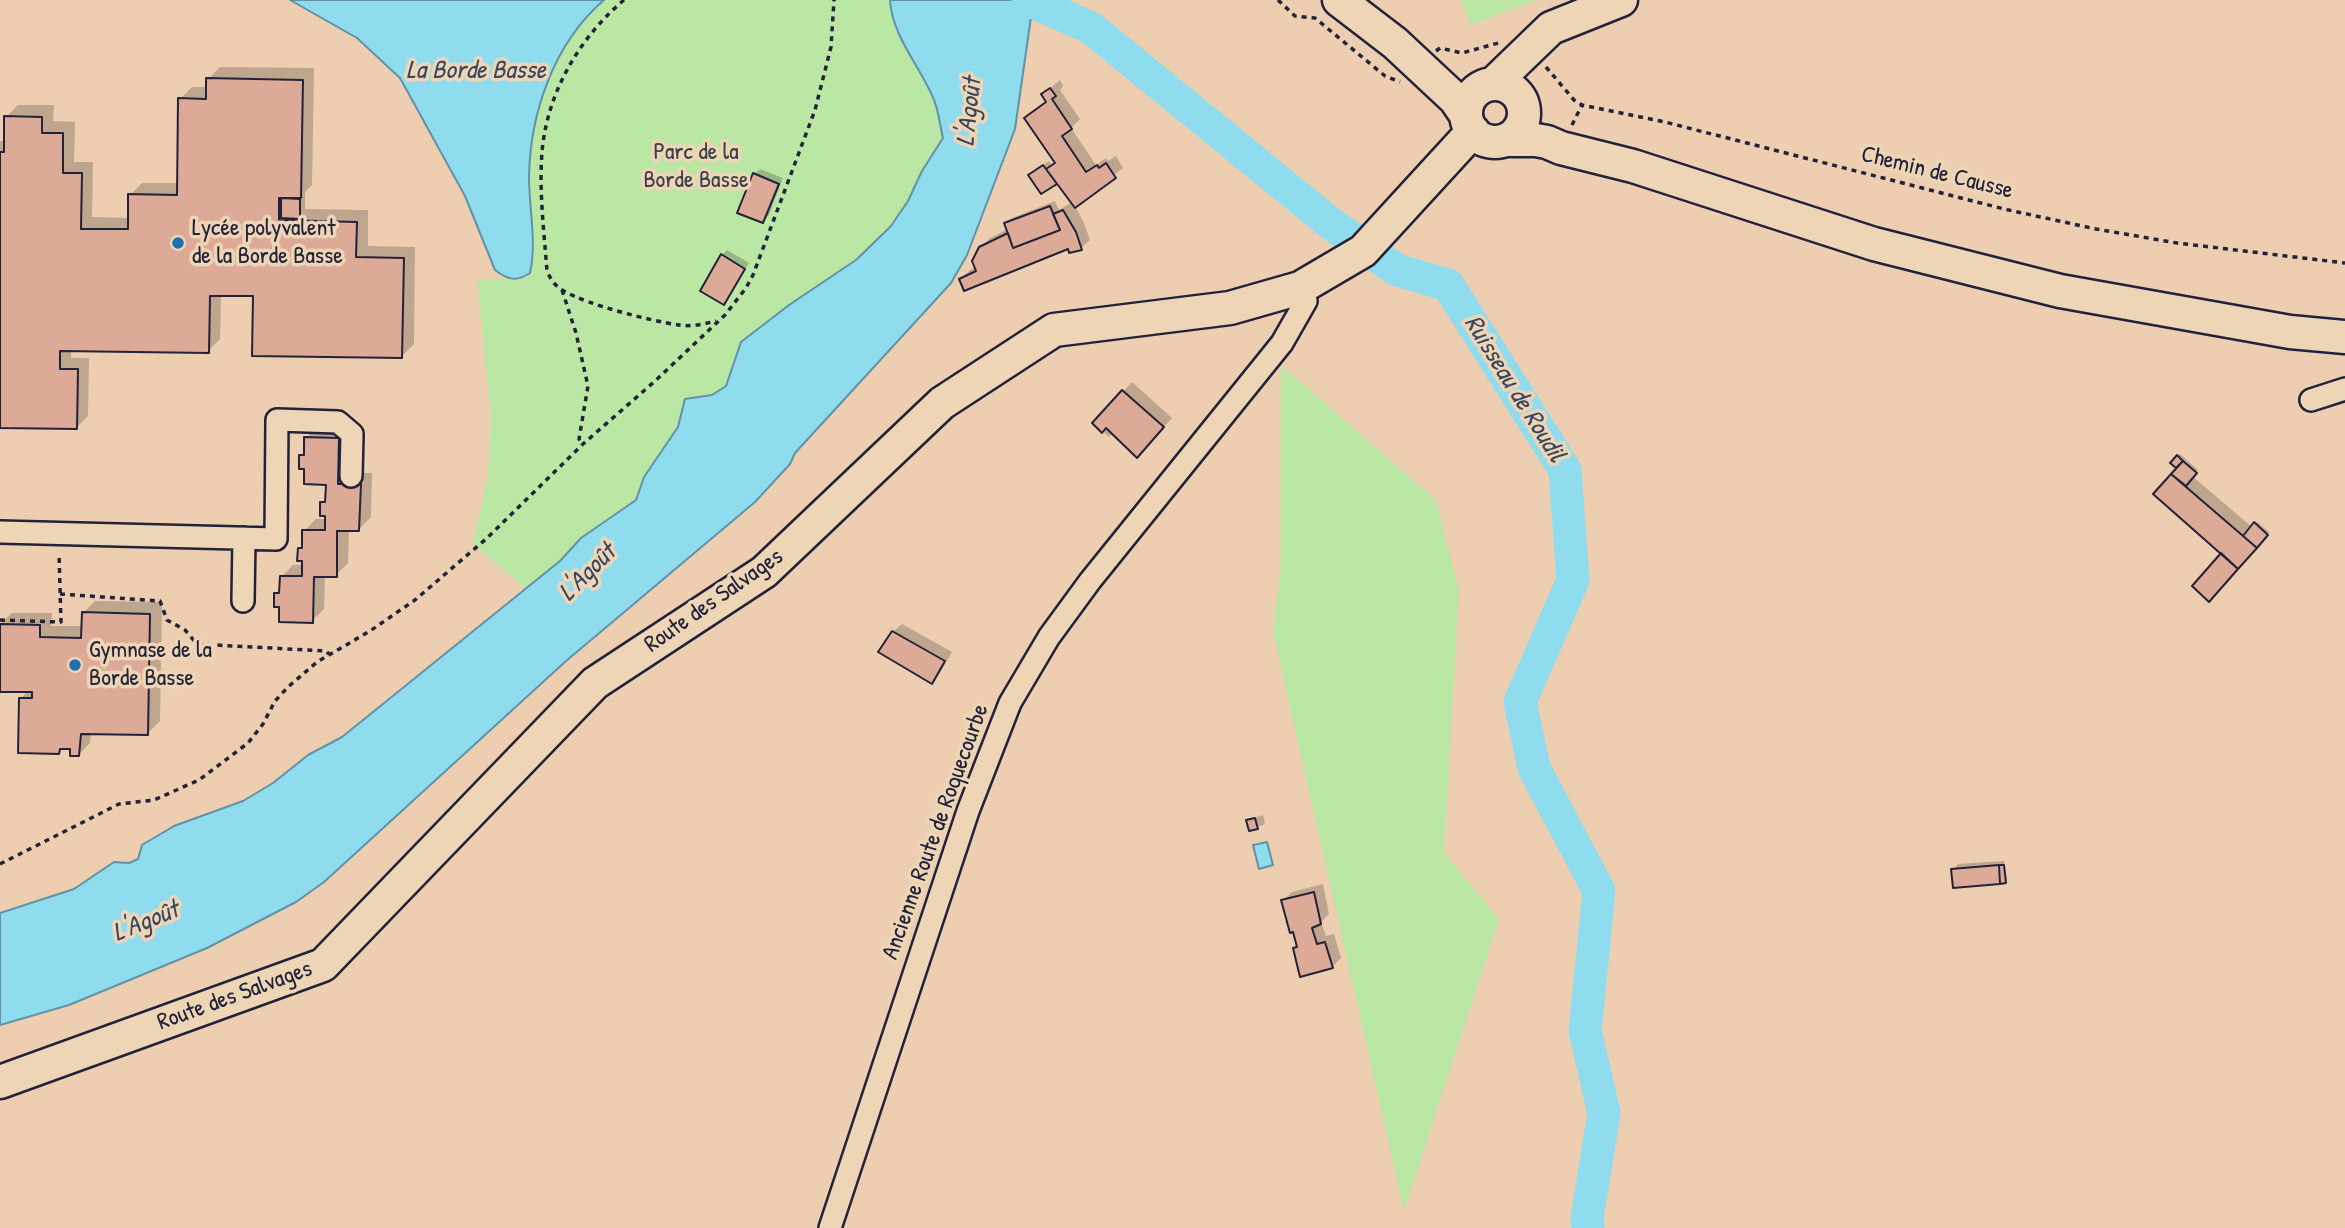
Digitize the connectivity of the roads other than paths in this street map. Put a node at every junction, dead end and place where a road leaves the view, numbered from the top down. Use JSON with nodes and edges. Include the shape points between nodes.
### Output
{"nodes":[{"id":1,"x":1339,"y":0,"type":"edge"},
{"id":2,"x":1621,"y":0,"type":"edge"},
{"id":3,"x":1582,"y":16,"type":"junction"},
{"id":4,"x":1395,"y":43,"type":"junction"},
{"id":5,"x":1489,"y":85,"type":"junction"},
{"id":6,"x":1524,"y":106,"type":"junction"},
{"id":7,"x":1469,"y":123,"type":"junction"},
{"id":8,"x":1507,"y":140,"type":"junction"},
{"id":9,"x":1633,"y":166,"type":"junction"},
{"id":10,"x":1300,"y":288,"type":"junction"},
{"id":11,"x":2345,"y":337,"type":"edge"},
{"id":12,"x":2345,"y":389,"type":"edge"},
{"id":13,"x":2311,"y":400,"type":"dead end"},
{"id":14,"x":351,"y":476,"type":"dead end"},
{"id":15,"x":0,"y":532,"type":"edge"},
{"id":16,"x":244,"y":538,"type":"junction"},
{"id":17,"x":243,"y":601,"type":"dead end"},
{"id":18,"x":0,"y":1082,"type":"edge"},
{"id":19,"x":830,"y":1228,"type":"edge"}],
"edges":[{"from":1,"to":4,"type":"main road"},
{"from":2,"to":3,"type":"main road"},
{"from":3,"to":5,"type":"main road","via":[[1541,36]]},
{"from":3,"to":6,"type":"main road","via":[[1537,62]]},
{"from":4,"to":5,"type":"main road","via":[[1469,80]]},
{"from":4,"to":7,"type":"main road","via":[[1456,100]]},
{"from":5,"to":6,"type":"main road","via":[[1511,88]]},
{"from":5,"to":7,"type":"main road","via":[[1471,97]]},
{"from":6,"to":8,"type":"main road","via":[[1519,130]]},
{"from":6,"to":9,"type":"main road","via":[[1544,122]]},
{"from":7,"to":8,"type":"main road","via":[[1488,141]]},
{"from":7,"to":10,"type":"main road","name":"Route des Salvages","via":[[1443,166],[1365,248]]},
{"from":8,"to":9,"type":"main road","via":[[1536,140]]},
{"from":9,"to":11,"type":"main road","via":[[1874,244],[2060,291],[2290,332]]},
{"from":10,"to":18,"type":"main road","name":"Route des Salvages","via":[[1230,308],[1054,330],[942,403],[764,572],[595,683],[323,965]]},
{"from":10,"to":19,"type":"street","name":"Ancienne Route de Roquecourbe","via":[[1306,301],[1282,343],[1083,590],[1010,703],[968,811]]},
{"from":12,"to":13,"type":"street"},
{"from":14,"to":16,"type":"street","via":[[352,434],[338,422],[277,420],[276,539]]},
{"from":15,"to":16,"type":"street"},
{"from":16,"to":17,"type":"street"}]}
